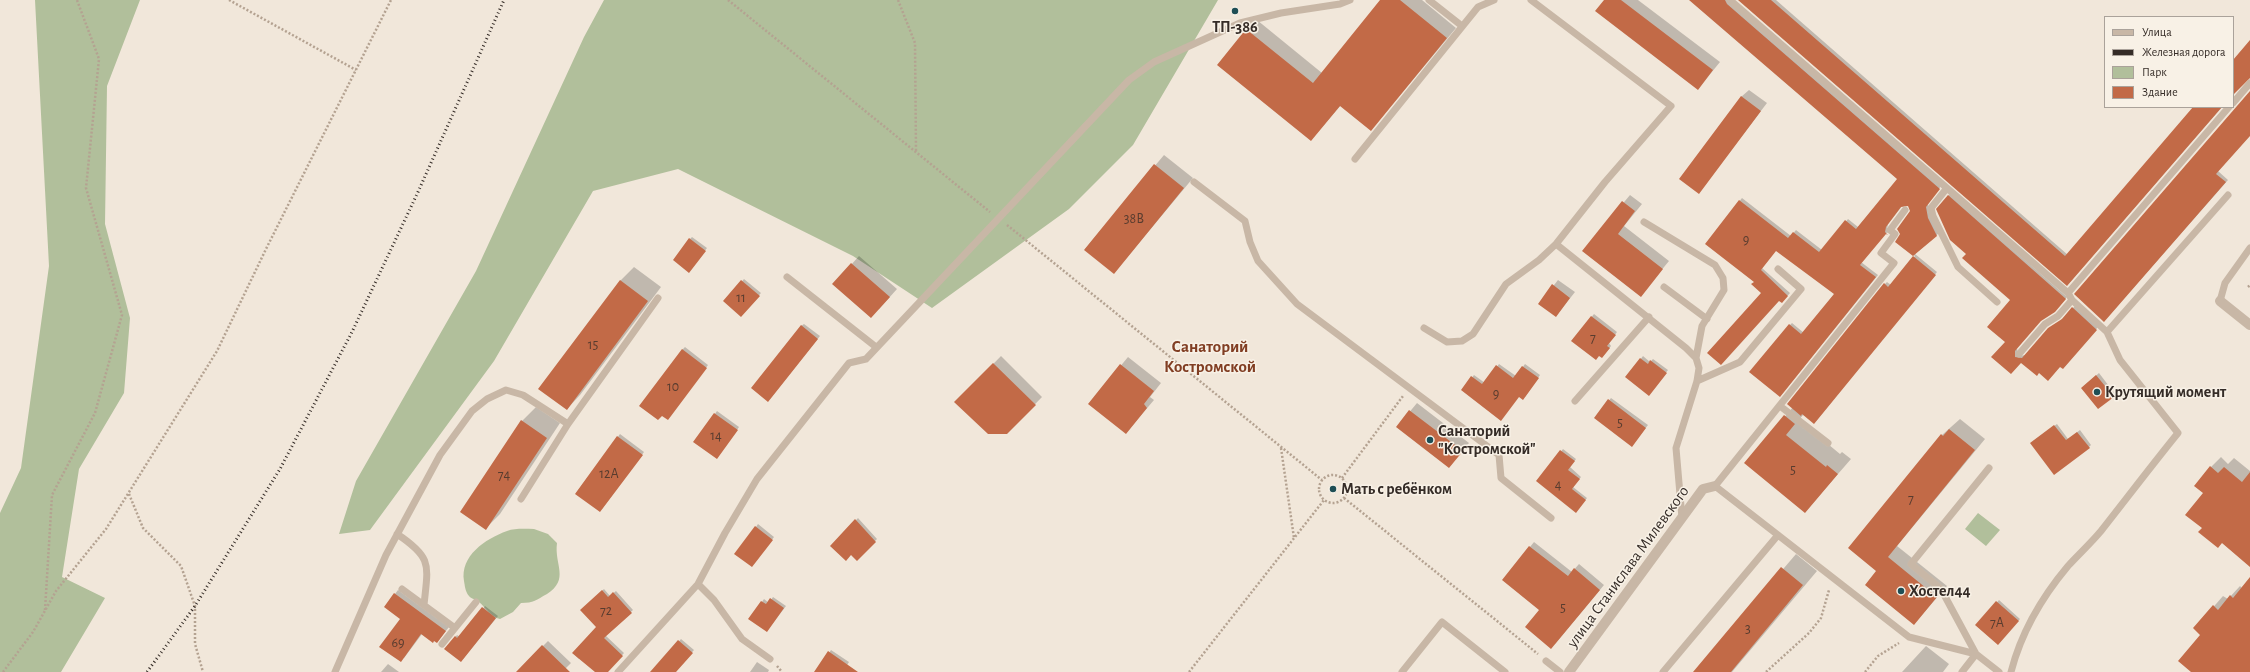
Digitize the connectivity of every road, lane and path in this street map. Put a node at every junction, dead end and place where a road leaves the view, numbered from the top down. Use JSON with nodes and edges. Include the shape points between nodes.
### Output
{"nodes":[{"id":1,"x":77,"y":0,"type":"edge"},
{"id":2,"x":229,"y":0,"type":"edge"},
{"id":3,"x":391,"y":0,"type":"edge"},
{"id":4,"x":728,"y":0,"type":"edge"},
{"id":5,"x":898,"y":0,"type":"edge"},
{"id":6,"x":1350,"y":0,"type":"edge"},
{"id":7,"x":1429,"y":0,"type":"edge"},
{"id":8,"x":1494,"y":0,"type":"edge"},
{"id":9,"x":1531,"y":0,"type":"edge"},
{"id":10,"x":1730,"y":0,"type":"edge"},
{"id":11,"x":1462,"y":26,"type":"junction"},
{"id":12,"x":356,"y":70,"type":"junction"},
{"id":13,"x":2250,"y":83,"type":"edge"},
{"id":14,"x":2234,"y":101,"type":"edge"},
{"id":15,"x":2228,"y":108,"type":"edge"},
{"id":16,"x":916,"y":152,"type":"junction"},
{"id":17,"x":1355,"y":159,"type":"dead end"},
{"id":18,"x":1194,"y":182,"type":"dead end"},
{"id":19,"x":1947,"y":188,"type":"junction"},
{"id":20,"x":2228,"y":196,"type":"dead end"},
{"id":21,"x":1905,"y":210,"type":"dead end"},
{"id":22,"x":998,"y":218,"type":"junction"},
{"id":23,"x":1644,"y":222,"type":"dead end"},
{"id":24,"x":1556,"y":244,"type":"junction"},
{"id":25,"x":2250,"y":248,"type":"edge"},
{"id":26,"x":1778,"y":269,"type":"dead end"},
{"id":27,"x":787,"y":277,"type":"dead end"},
{"id":28,"x":1664,"y":287,"type":"dead end"},
{"id":29,"x":2068,"y":293,"type":"junction"},
{"id":30,"x":658,"y":298,"type":"dead end"},
{"id":31,"x":2072,"y":300,"type":"junction"},
{"id":32,"x":2220,"y":301,"type":"joint"},
{"id":33,"x":1997,"y":302,"type":"dead end"},
{"id":34,"x":1649,"y":317,"type":"junction"},
{"id":35,"x":1707,"y":318,"type":"junction"},
{"id":36,"x":2250,"y":325,"type":"edge"},
{"id":37,"x":1424,"y":328,"type":"dead end"},
{"id":38,"x":2107,"y":332,"type":"junction"},
{"id":39,"x":876,"y":347,"type":"junction"},
{"id":40,"x":2019,"y":354,"type":"dead end"},
{"id":41,"x":1696,"y":358,"type":"junction"},
{"id":42,"x":1697,"y":381,"type":"junction"},
{"id":43,"x":1409,"y":387,"type":"junction"},
{"id":44,"x":1575,"y":401,"type":"dead end"},
{"id":45,"x":1780,"y":406,"type":"junction"},
{"id":46,"x":568,"y":424,"type":"junction"},
{"id":47,"x":1828,"y":443,"type":"dead end"},
{"id":48,"x":1281,"y":447,"type":"junction"},
{"id":49,"x":1989,"y":468,"type":"dead end"},
{"id":50,"x":1342,"y":478,"type":"junction"},
{"id":51,"x":1322,"y":480,"type":"junction"},
{"id":52,"x":1715,"y":486,"type":"junction"},
{"id":53,"x":128,"y":494,"type":"junction"},
{"id":54,"x":521,"y":498,"type":"dead end"},
{"id":55,"x":1344,"y":498,"type":"junction"},
{"id":56,"x":1324,"y":500,"type":"junction"},
{"id":57,"x":1550,"y":518,"type":"dead end"},
{"id":58,"x":1682,"y":518,"type":"junction"},
{"id":59,"x":397,"y":534,"type":"junction"},
{"id":60,"x":1778,"y":535,"type":"junction"},
{"id":61,"x":1294,"y":539,"type":"junction"},
{"id":62,"x":1833,"y":578,"type":"junction"},
{"id":63,"x":698,"y":584,"type":"junction"},
{"id":64,"x":402,"y":589,"type":"dead end"},
{"id":65,"x":476,"y":602,"type":"dead end"},
{"id":66,"x":424,"y":605,"type":"junction"},
{"id":67,"x":45,"y":610,"type":"junction"},
{"id":68,"x":455,"y":628,"type":"junction"},
{"id":69,"x":1909,"y":637,"type":"junction"},
{"id":70,"x":442,"y":644,"type":"dead end"},
{"id":71,"x":1976,"y":654,"type":"junction"},
{"id":72,"x":770,"y":659,"type":"dead end"},
{"id":73,"x":1546,"y":661,"type":"joint"},
{"id":74,"x":3,"y":672,"type":"edge"},
{"id":75,"x":203,"y":672,"type":"edge"},
{"id":76,"x":335,"y":672,"type":"edge"},
{"id":77,"x":618,"y":672,"type":"edge"},
{"id":78,"x":1189,"y":672,"type":"edge"},
{"id":79,"x":1402,"y":672,"type":"edge"},
{"id":80,"x":1504,"y":672,"type":"edge"},
{"id":81,"x":1560,"y":672,"type":"edge"},
{"id":82,"x":1569,"y":672,"type":"edge"},
{"id":83,"x":1664,"y":672,"type":"edge"},
{"id":84,"x":1766,"y":672,"type":"edge"},
{"id":85,"x":1865,"y":672,"type":"edge"},
{"id":86,"x":1962,"y":672,"type":"edge"},
{"id":87,"x":1999,"y":672,"type":"edge"},
{"id":88,"x":2011,"y":672,"type":"edge"}],
"edges":[{"from":1,"to":67,"type":"path","via":[[100,59],[86,188],[122,315],[95,413],[52,495]]},
{"from":2,"to":12,"type":"path"},
{"from":3,"to":12,"type":"path"},
{"from":4,"to":16,"type":"path"},
{"from":5,"to":16,"type":"path","via":[[915,44]]},
{"from":6,"to":22,"type":"lane","via":[[1240,23],[1154,62],[1129,80]]},
{"from":7,"to":11,"type":"lane"},
{"from":8,"to":11,"type":"lane","via":[[1478,7]]},
{"from":9,"to":24,"type":"lane","via":[[1671,106],[1605,182]]},
{"from":10,"to":19,"type":"lane"},
{"from":11,"to":17,"type":"lane"},
{"from":12,"to":53,"type":"path","via":[[217,351]]},
{"from":13,"to":14,"type":"lane"},
{"from":15,"to":29,"type":"lane"},
{"from":16,"to":22,"type":"path"},
{"from":18,"to":43,"type":"lane","via":[[1246,220],[1250,242],[1258,261],[1297,304]]},
{"from":19,"to":29,"type":"lane"},
{"from":19,"to":33,"type":"lane","via":[[1931,208],[1933,216],[1958,267]]},
{"from":20,"to":38,"type":"lane"},
{"from":21,"to":45,"type":"lane","via":[[1890,230],[1895,234],[1881,253],[1894,263]]},
{"from":22,"to":39,"type":"lane"},
{"from":22,"to":48,"type":"path"},
{"from":23,"to":35,"type":"lane","via":[[1715,265],[1723,278],[1724,290]]},
{"from":24,"to":34,"type":"lane"},
{"from":24,"to":37,"type":"lane","via":[[1506,284],[1473,334],[1462,341],[1447,342]]},
{"from":25,"to":32,"type":"lane","via":[[2225,283]]},
{"from":26,"to":42,"type":"lane","via":[[1801,289],[1740,362]]},
{"from":27,"to":39,"type":"lane"},
{"from":28,"to":35,"type":"lane"},
{"from":29,"to":31,"type":"lane"},
{"from":30,"to":46,"type":"lane"},
{"from":31,"to":38,"type":"lane"},
{"from":31,"to":40,"type":"lane","via":[[2058,316],[2045,324]]},
{"from":32,"to":36,"type":"street"},
{"from":34,"to":41,"type":"lane"},
{"from":34,"to":44,"type":"lane"},
{"from":35,"to":41,"type":"lane","via":[[1702,326]]},
{"from":38,"to":88,"type":"lane","via":[[2120,360],[2178,433],[2046,596],[2015,654]]},
{"from":39,"to":63,"type":"lane","via":[[866,358],[849,363],[757,479]]},
{"from":41,"to":42,"type":"lane","via":[[1699,368]]},
{"from":42,"to":58,"type":"lane","via":[[1676,448]]},
{"from":43,"to":50,"type":"path"},
{"from":43,"to":57,"type":"lane","via":[[1499,454],[1501,478]]},
{"from":45,"to":47,"type":"lane"},
{"from":45,"to":52,"type":"lane"},
{"from":46,"to":54,"type":"lane"},
{"from":46,"to":59,"type":"lane","via":[[523,395],[506,390],[487,399],[472,411],[440,455]]},
{"from":48,"to":51,"type":"path"},
{"from":48,"to":61,"type":"path"},
{"from":49,"to":71,"type":"lane","via":[[1911,564],[1941,589]]},
{"from":50,"to":51,"type":"path","via":[[1333,475]]},
{"from":50,"to":55,"type":"path","via":[[1347,489]]},
{"from":51,"to":56,"type":"path","via":[[1319,489]]},
{"from":52,"to":58,"type":"street","name":"улица Станислава Милевского","via":[[1703,490]]},
{"from":52,"to":60,"type":"lane"},
{"from":53,"to":67,"type":"path","via":[[106,529],[56,592]]},
{"from":53,"to":75,"type":"path","via":[[143,528],[181,566],[195,606],[195,644]]},
{"from":55,"to":56,"type":"path","via":[[1333,504]]},
{"from":55,"to":73,"type":"path"},
{"from":56,"to":61,"type":"path"},
{"from":58,"to":82,"type":"street","name":"улица Станислава Милевского"},
{"from":59,"to":66,"type":"lane","via":[[420,551],[426,563]]},
{"from":59,"to":76,"type":"lane"},
{"from":60,"to":62,"type":"lane"},
{"from":60,"to":83,"type":"lane"},
{"from":61,"to":78,"type":"path"},
{"from":62,"to":69,"type":"lane"},
{"from":62,"to":84,"type":"path","via":[[1821,618],[1809,633]]},
{"from":63,"to":72,"type":"lane","via":[[714,600],[742,639]]},
{"from":63,"to":77,"type":"lane"},
{"from":64,"to":66,"type":"lane"},
{"from":65,"to":68,"type":"lane"},
{"from":66,"to":68,"type":"lane"},
{"from":67,"to":74,"type":"path","via":[[33,632]]},
{"from":68,"to":70,"type":"lane"},
{"from":69,"to":71,"type":"lane"},
{"from":69,"to":85,"type":"path","via":[[1878,656]]},
{"from":71,"to":86,"type":"lane"},
{"from":71,"to":87,"type":"lane"},
{"from":73,"to":81,"type":"lane"},
{"from":79,"to":80,"type":"lane","via":[[1442,622]]}]}
